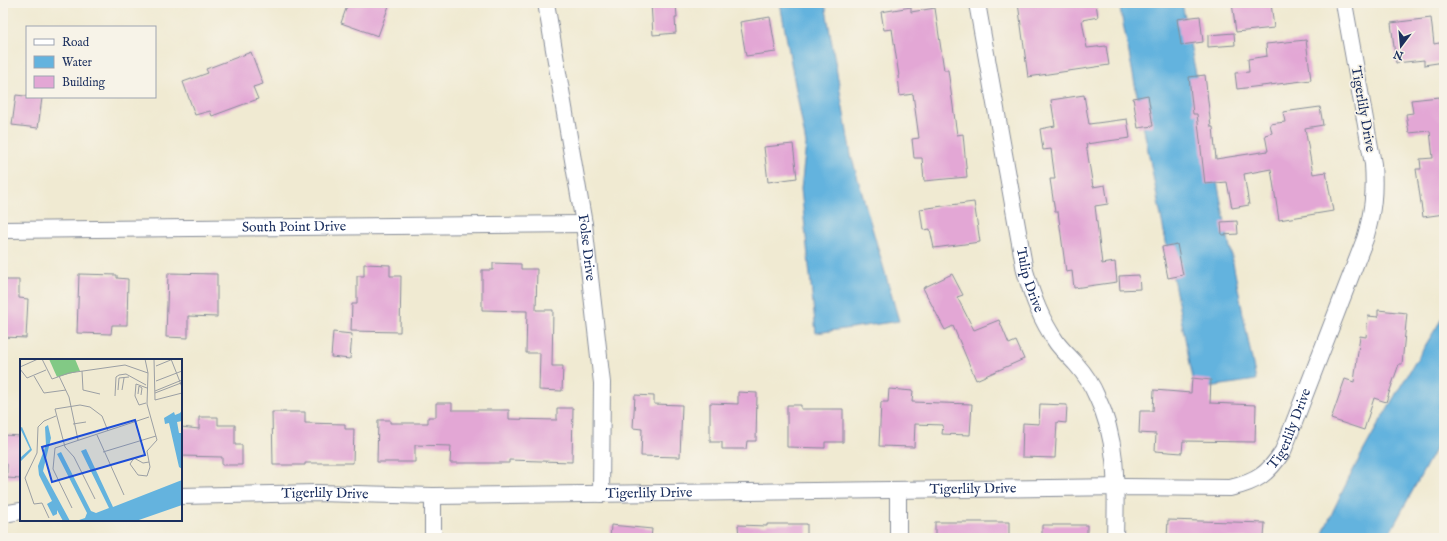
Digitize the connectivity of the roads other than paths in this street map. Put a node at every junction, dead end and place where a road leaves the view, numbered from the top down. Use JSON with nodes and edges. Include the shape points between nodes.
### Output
{"nodes":[{"id":1,"x":546,"y":3,"type":"edge"},
{"id":2,"x":977,"y":3,"type":"edge"},
{"id":3,"x":1344,"y":3,"type":"edge"},
{"id":4,"x":584,"y":224,"type":"junction"},
{"id":5,"x":3,"y":230,"type":"edge"},
{"id":6,"x":1116,"y":488,"type":"junction"},
{"id":7,"x":898,"y":490,"type":"junction"},
{"id":8,"x":601,"y":494,"type":"junction"},
{"id":9,"x":182,"y":496,"type":"edge"},
{"id":10,"x":433,"y":496,"type":"junction"},
{"id":11,"x":20,"y":510,"type":"edge"},
{"id":12,"x":3,"y":514,"type":"edge"},
{"id":13,"x":433,"y":538,"type":"edge"},
{"id":14,"x":898,"y":538,"type":"edge"},
{"id":15,"x":1115,"y":538,"type":"edge"}],
"edges":[{"from":1,"to":4,"type":"street","name":"Folse Drive"},
{"from":2,"to":6,"type":"street","name":"Tulip Drive","via":[[1025,271],[1031,292],[1044,323],[1083,373],[1097,397],[1112,442]]},
{"from":3,"to":6,"type":"street","name":"Tigerlily Drive","via":[[1373,164],[1375,186],[1372,214],[1365,239],[1283,451],[1274,466],[1261,477],[1230,488]]},
{"from":4,"to":5,"type":"street","name":"South Point Drive"},
{"from":4,"to":8,"type":"street","name":"Folse Drive","via":[[602,383]]},
{"from":6,"to":7,"type":"street","name":"Tigerlily Drive"},
{"from":6,"to":15,"type":"street","name":"Tulip Drive"},
{"from":7,"to":8,"type":"street","name":"Tigerlily Drive"},
{"from":7,"to":14,"type":"street"},
{"from":8,"to":10,"type":"street","name":"Tigerlily Drive"},
{"from":9,"to":10,"type":"street","name":"Tigerlily Drive"},
{"from":10,"to":13,"type":"street"},
{"from":11,"to":12,"type":"street"}]}
